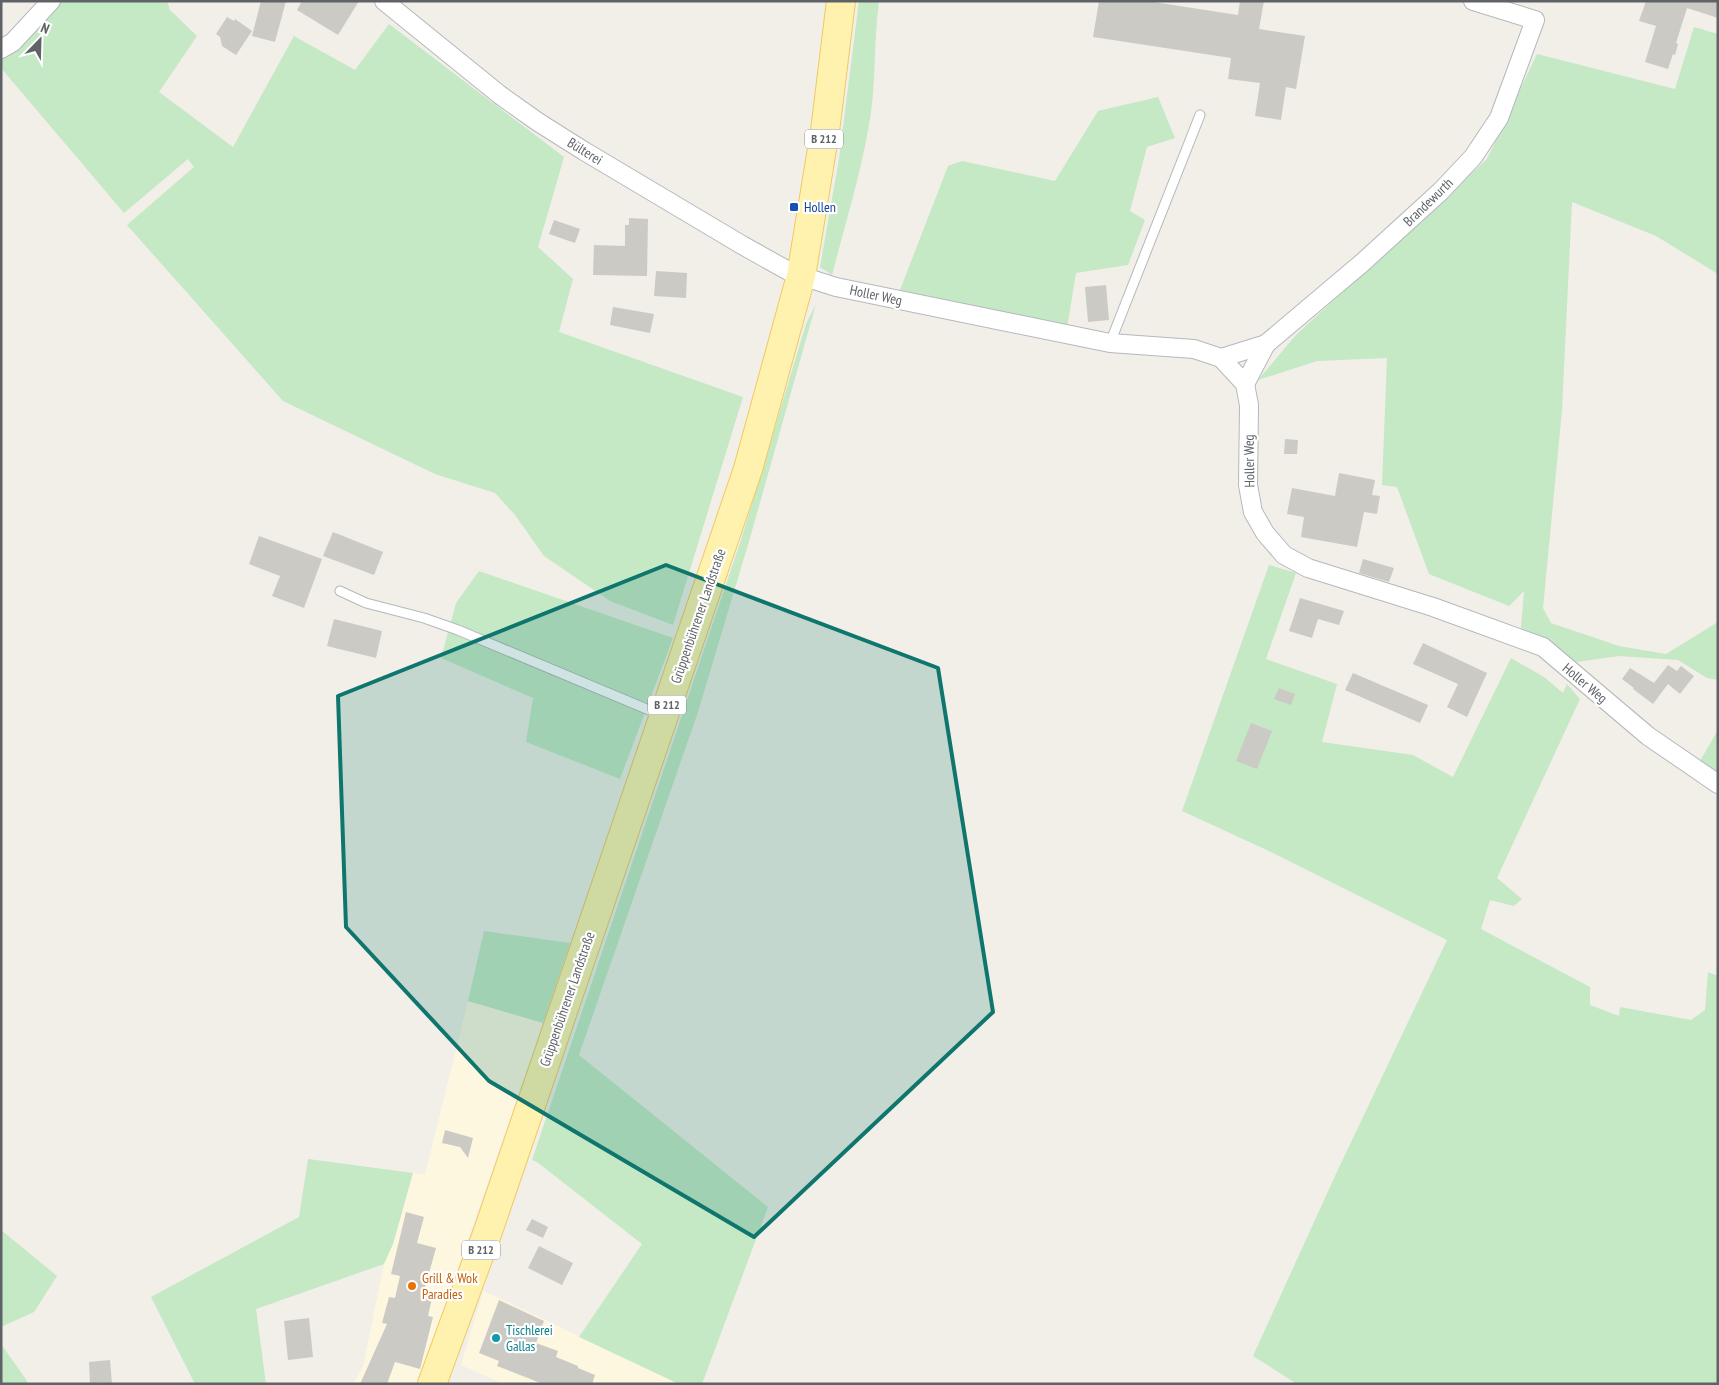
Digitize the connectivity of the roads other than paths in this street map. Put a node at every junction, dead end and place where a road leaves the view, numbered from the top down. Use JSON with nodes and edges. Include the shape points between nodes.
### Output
{"nodes":[{"id":1,"x":51,"y":1,"type":"edge"},
{"id":2,"x":384,"y":1,"type":"edge"},
{"id":3,"x":841,"y":1,"type":"edge"},
{"id":4,"x":1473,"y":1,"type":"edge"},
{"id":5,"x":1,"y":49,"type":"edge"},
{"id":6,"x":1200,"y":116,"type":"dead end"},
{"id":7,"x":801,"y":276,"type":"junction"},
{"id":8,"x":1110,"y":344,"type":"junction"},
{"id":9,"x":1266,"y":344,"type":"junction"},
{"id":10,"x":1221,"y":358,"type":"junction"},
{"id":11,"x":1245,"y":384,"type":"junction"},
{"id":12,"x":340,"y":590,"type":"dead end"},
{"id":13,"x":663,"y":716,"type":"junction"},
{"id":14,"x":1718,"y":784,"type":"edge"},
{"id":15,"x":432,"y":1384,"type":"edge"}],
"edges":[{"from":1,"to":5,"type":"street","via":[[14,42]]},
{"from":2,"to":7,"type":"street","name":"Bülterei","via":[[538,122],[734,240]]},
{"from":3,"to":7,"type":"main road","name":"Grüppenbührener Landstraße","number":"B 212","via":[[825,130]]},
{"from":4,"to":9,"type":"street","name":"Brandewurth","via":[[1535,20],[1499,118],[1473,157],[1441,191]]},
{"from":6,"to":8,"type":"lane"},
{"from":7,"to":8,"type":"street","name":"Holler Weg","via":[[836,287]]},
{"from":7,"to":13,"type":"main road","name":"Grüppenbührener Landstraße","number":"B 212","via":[[748,469]]},
{"from":8,"to":10,"type":"street","name":"Holler Weg","via":[[1194,349]]},
{"from":9,"to":10,"type":"street","name":"Brandewurth"},
{"from":9,"to":11,"type":"street","name":"Brandewurth"},
{"from":10,"to":11,"type":"street","name":"Holler Weg"},
{"from":11,"to":14,"type":"street","name":"Holler Weg","via":[[1250,405],[1248,485],[1253,512],[1265,533],[1284,555],[1308,568],[1433,607],[1543,648],[1648,736]]},
{"from":12,"to":13,"type":"lane","via":[[366,603],[458,630]]},
{"from":13,"to":15,"type":"main road","name":"Grüppenbührener Landstraße","number":"B 212","via":[[487,1234]]}]}
